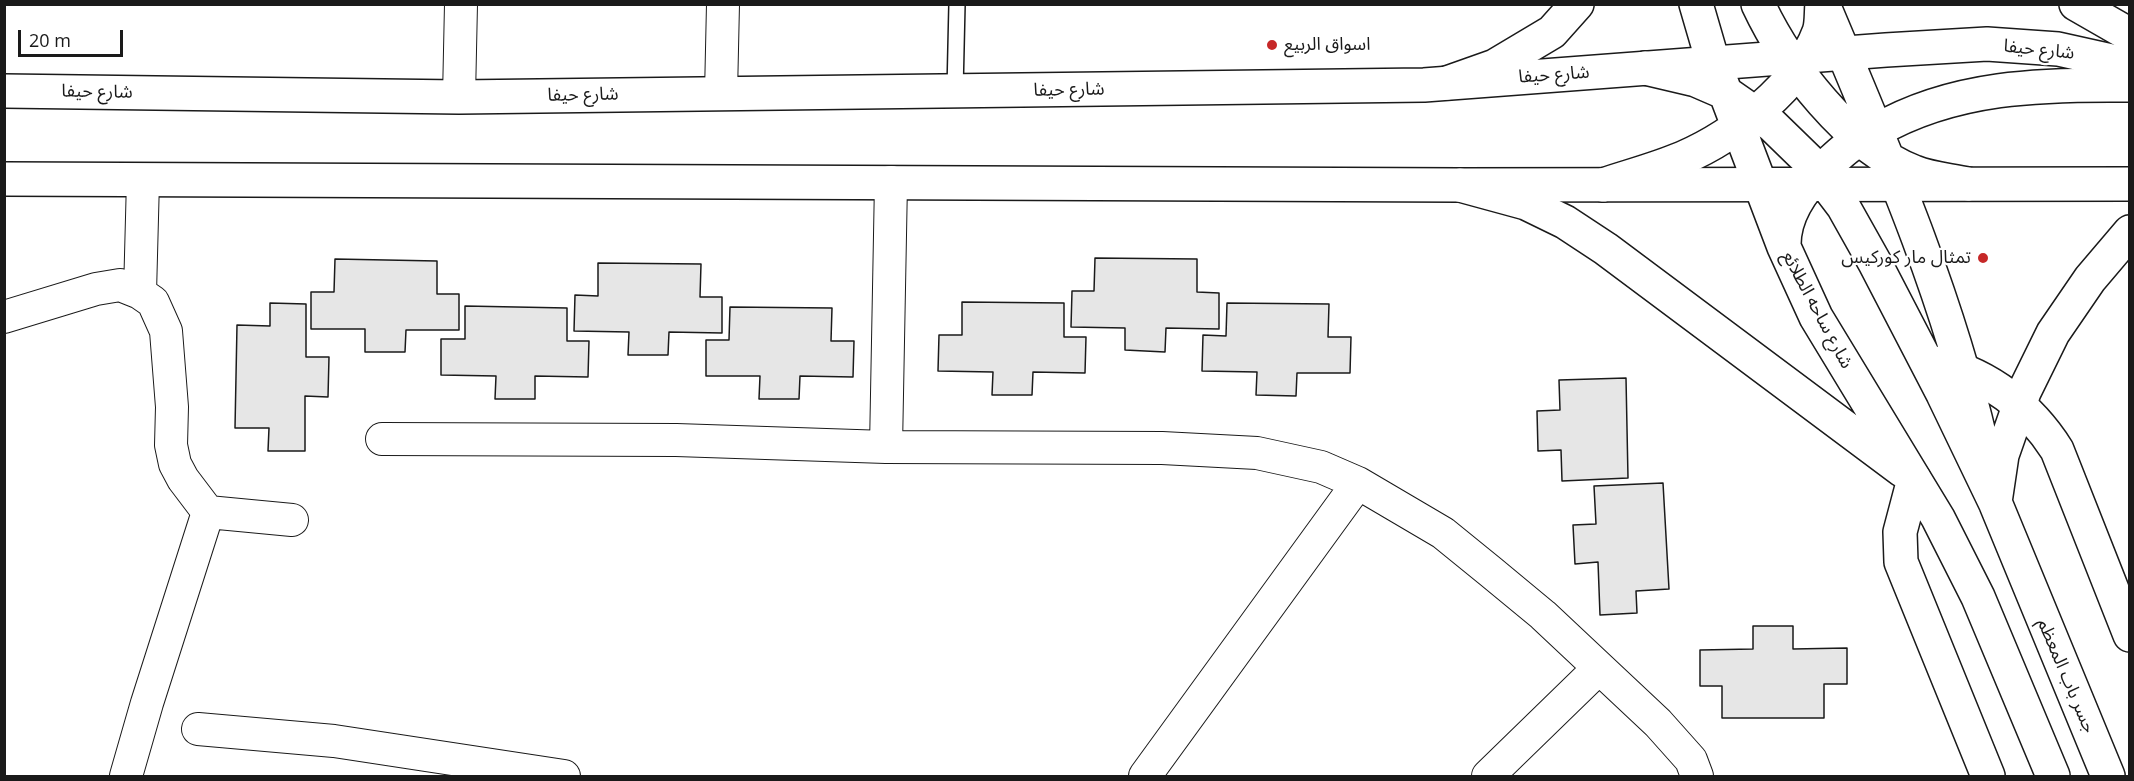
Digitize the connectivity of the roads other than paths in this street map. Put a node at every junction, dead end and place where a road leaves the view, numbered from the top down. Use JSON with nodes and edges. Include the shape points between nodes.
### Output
{"nodes":[{"id":1,"x":461,"y":4,"type":"edge"},
{"id":2,"x":723,"y":4,"type":"edge"},
{"id":3,"x":957,"y":4,"type":"edge"},
{"id":4,"x":1577,"y":4,"type":"edge"},
{"id":5,"x":1696,"y":4,"type":"edge"},
{"id":6,"x":1758,"y":4,"type":"edge"},
{"id":7,"x":1823,"y":4,"type":"edge"},
{"id":8,"x":2076,"y":4,"type":"edge"},
{"id":9,"x":2130,"y":35,"type":"edge"},
{"id":10,"x":1843,"y":53,"type":"junction"},
{"id":11,"x":1797,"y":61,"type":"junction"},
{"id":12,"x":1714,"y":62,"type":"junction"},
{"id":13,"x":2130,"y":65,"type":"edge"},
{"id":14,"x":1645,"y":68,"type":"junction"},
{"id":15,"x":1447,"y":83,"type":"junction"},
{"id":16,"x":2130,"y":85,"type":"edge"},
{"id":17,"x":4,"y":91,"type":"edge"},
{"id":18,"x":955,"y":91,"type":"junction"},
{"id":19,"x":1726,"y":93,"type":"junction"},
{"id":20,"x":721,"y":94,"type":"junction"},
{"id":21,"x":459,"y":97,"type":"junction"},
{"id":22,"x":1746,"y":119,"type":"junction"},
{"id":23,"x":1880,"y":153,"type":"junction"},
{"id":24,"x":4,"y":179,"type":"edge"},
{"id":25,"x":143,"y":180,"type":"junction"},
{"id":26,"x":1817,"y":181,"type":"junction"},
{"id":27,"x":891,"y":182,"type":"junction"},
{"id":28,"x":1760,"y":184,"type":"junction"},
{"id":29,"x":2130,"y":184,"type":"edge"},
{"id":30,"x":1460,"y":185,"type":"junction"},
{"id":31,"x":1603,"y":185,"type":"junction"},
{"id":32,"x":2130,"y":232,"type":"edge"},
{"id":33,"x":1784,"y":247,"type":"junction"},
{"id":34,"x":140,"y":293,"type":"junction"},
{"id":35,"x":4,"y":317,"type":"edge"},
{"id":36,"x":1924,"y":358,"type":"junction"},
{"id":37,"x":1961,"y":368,"type":"junction"},
{"id":38,"x":2019,"y":405,"type":"junction"},
{"id":39,"x":382,"y":439,"type":"dead end"},
{"id":40,"x":886,"y":447,"type":"junction"},
{"id":41,"x":1914,"y":479,"type":"junction"},
{"id":42,"x":1358,"y":483,"type":"junction"},
{"id":43,"x":1995,"y":502,"type":"junction"},
{"id":44,"x":208,"y":512,"type":"junction"},
{"id":45,"x":292,"y":520,"type":"dead end"},
{"id":46,"x":2130,"y":635,"type":"edge"},
{"id":47,"x":1599,"y":668,"type":"junction"},
{"id":48,"x":198,"y":729,"type":"dead end"},
{"id":49,"x":126,"y":777,"type":"edge"},
{"id":50,"x":564,"y":777,"type":"edge"},
{"id":51,"x":1145,"y":777,"type":"edge"},
{"id":52,"x":1488,"y":777,"type":"edge"},
{"id":53,"x":1697,"y":777,"type":"edge"},
{"id":54,"x":1988,"y":777,"type":"edge"},
{"id":55,"x":2053,"y":777,"type":"edge"},
{"id":56,"x":2108,"y":777,"type":"edge"}],
"edges":[{"from":1,"to":21,"type":"street"},
{"from":2,"to":20,"type":"street"},
{"from":3,"to":18,"type":"lane"},
{"from":4,"to":15,"type":"main road","via":[[1552,32],[1495,66]]},
{"from":5,"to":12,"type":"main road"},
{"from":6,"to":11,"type":"main road"},
{"from":7,"to":10,"type":"main road"},
{"from":7,"to":11,"type":"main road","via":[[1819,31]]},
{"from":8,"to":9,"type":"main road"},
{"from":10,"to":11,"type":"main road","name":"شارع حيفا"},
{"from":10,"to":13,"type":"main road","name":"شارع حيفا","via":[[1987,44],[2058,49]]},
{"from":10,"to":23,"type":"main road"},
{"from":11,"to":12,"type":"main road","name":"شارع حيفا"},
{"from":11,"to":22,"type":"main road","via":[[1771,100]]},
{"from":11,"to":23,"type":"main road","via":[[1821,102]]},
{"from":12,"to":14,"type":"main road","name":"شارع حيفا"},
{"from":12,"to":19,"type":"main road"},
{"from":14,"to":15,"type":"main road","name":"شارع حيفا"},
{"from":14,"to":19,"type":"main road","via":[[1696,80]]},
{"from":15,"to":18,"type":"main road","name":"شارع حيفا"},
{"from":16,"to":23,"type":"main road","via":[[2066,84],[2000,90],[1944,101],[1896,119]]},
{"from":17,"to":21,"type":"main road","name":"شارع حيفا"},
{"from":18,"to":20,"type":"main road","name":"شارع حيفا"},
{"from":19,"to":22,"type":"main road"},
{"from":20,"to":21,"type":"main road","name":"شارع حيفا"},
{"from":22,"to":26,"type":"main road","via":[[1772,125],[1808,160]]},
{"from":22,"to":28,"type":"main road","name":"شارع ساحه الطلائع"},
{"from":22,"to":31,"type":"main road","via":[[1728,134],[1683,158]]},
{"from":23,"to":26,"type":"main road"},
{"from":23,"to":26,"type":"main road","via":[[1848,147]]},
{"from":23,"to":29,"type":"main road","via":[[1968,184]]},
{"from":23,"to":37,"type":"main road","via":[[1948,322]]},
{"from":24,"to":25,"type":"main road"},
{"from":25,"to":27,"type":"main road"},
{"from":25,"to":34,"type":"street"},
{"from":26,"to":28,"type":"main road"},
{"from":26,"to":33,"type":"main road","via":[[1791,209]]},
{"from":26,"to":36,"type":"main road","via":[[1843,206]]},
{"from":27,"to":30,"type":"main road"},
{"from":27,"to":40,"type":"street"},
{"from":28,"to":31,"type":"main road"},
{"from":28,"to":33,"type":"main road","name":"شارع ساحه الطلائع"},
{"from":30,"to":31,"type":"main road"},
{"from":30,"to":41,"type":"main road","via":[[1526,203],[1565,222]]},
{"from":32,"to":38,"type":"main road","via":[[2090,279],[2053,333]]},
{"from":33,"to":41,"type":"main road","name":"شارع ساحه الطلائع","via":[[1816,317]]},
{"from":34,"to":35,"type":"street","via":[[120,285]]},
{"from":34,"to":44,"type":"street","via":[[153,303],[166,331],[175,464]]},
{"from":36,"to":37,"type":"main road"},
{"from":36,"to":43,"type":"main road"},
{"from":37,"to":38,"type":"main road"},
{"from":37,"to":43,"type":"main road"},
{"from":38,"to":43,"type":"main road","via":[[2002,455]]},
{"from":38,"to":46,"type":"main road","via":[[2045,431],[2057,450]]},
{"from":39,"to":40,"type":"street","via":[[676,440]]},
{"from":40,"to":42,"type":"street","via":[[1162,448],[1257,453],[1321,467]]},
{"from":41,"to":54,"type":"main road","via":[[1900,532],[1900,562]]},
{"from":41,"to":55,"type":"main road","name":"شارع ساحه الطلائع","via":[[1978,597]]},
{"from":42,"to":47,"type":"street","via":[[1443,533],[1543,615]]},
{"from":42,"to":51,"type":"street"},
{"from":43,"to":56,"type":"main road","name":"جسر باب المعظم"},
{"from":44,"to":45,"type":"street"},
{"from":44,"to":49,"type":"street"},
{"from":47,"to":52,"type":"street"},
{"from":47,"to":53,"type":"street","via":[[1658,723],[1691,760]]},
{"from":48,"to":50,"type":"street","via":[[334,741]]}]}
